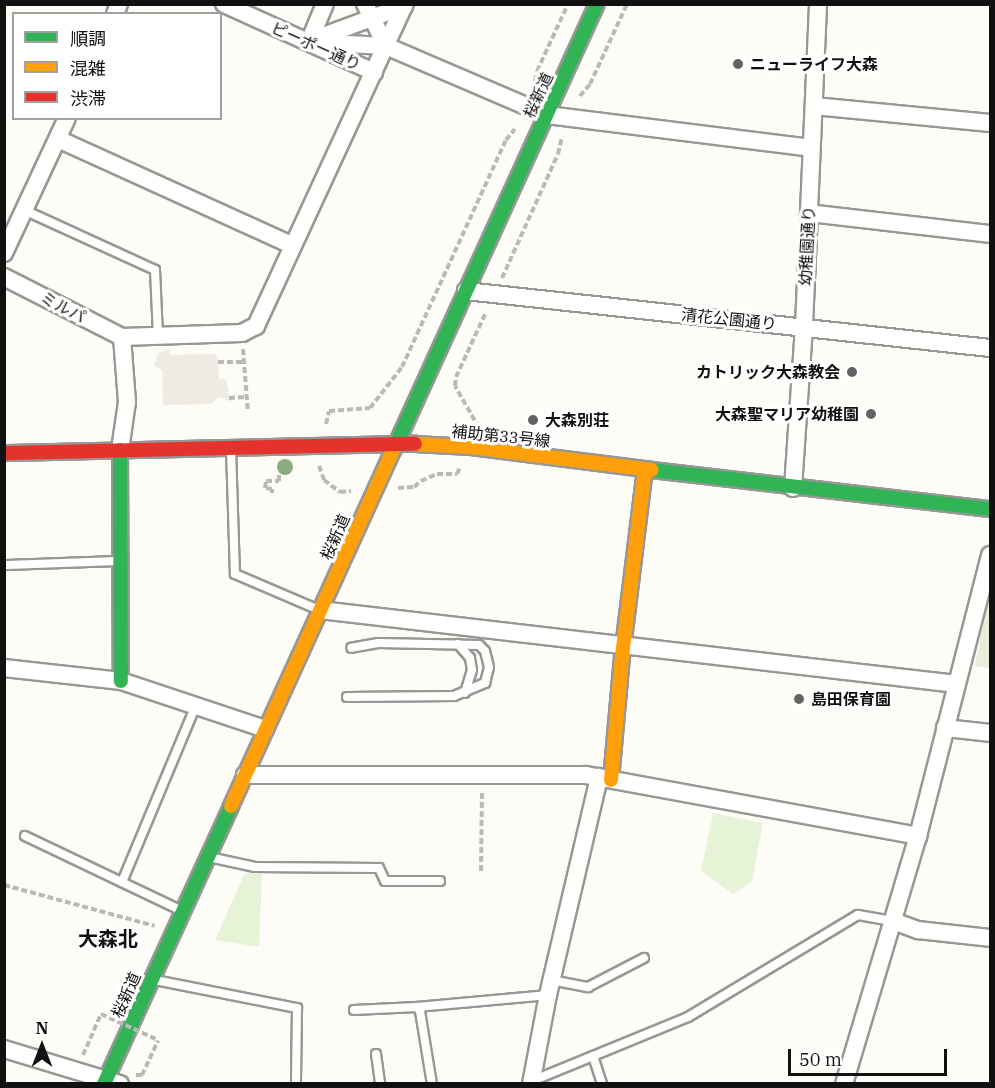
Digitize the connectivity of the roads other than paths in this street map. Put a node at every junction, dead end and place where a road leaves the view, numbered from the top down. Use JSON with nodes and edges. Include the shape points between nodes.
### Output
{"nodes":[{"id":1,"x":225,"y":4,"type":"edge"},
{"id":2,"x":325,"y":4,"type":"edge"},
{"id":3,"x":597,"y":4,"type":"edge"},
{"id":4,"x":818,"y":4,"type":"edge"},
{"id":5,"x":404,"y":5,"type":"edge"},
{"id":6,"x":368,"y":11,"type":"edge"},
{"id":7,"x":309,"y":42,"type":"junction"},
{"id":8,"x":386,"y":46,"type":"junction"},
{"id":9,"x":374,"y":72,"type":"junction"},
{"id":10,"x":814,"y":106,"type":"junction"},
{"id":11,"x":547,"y":115,"type":"junction"},
{"id":12,"x":66,"y":120,"type":"edge"},
{"id":13,"x":990,"y":123,"type":"edge"},
{"id":14,"x":58,"y":140,"type":"junction"},
{"id":15,"x":811,"y":148,"type":"junction"},
{"id":16,"x":24,"y":210,"type":"junction"},
{"id":17,"x":809,"y":213,"type":"junction"},
{"id":18,"x":990,"y":234,"type":"edge"},
{"id":19,"x":292,"y":245,"type":"junction"},
{"id":20,"x":4,"y":253,"type":"edge"},
{"id":21,"x":4,"y":277,"type":"edge"},
{"id":22,"x":466,"y":291,"type":"junction"},
{"id":23,"x":804,"y":326,"type":"junction"},
{"id":24,"x":158,"y":336,"type":"junction"},
{"id":25,"x":123,"y":337,"type":"junction"},
{"id":26,"x":990,"y":348,"type":"edge"},
{"id":27,"x":395,"y":443,"type":"junction"},
{"id":28,"x":231,"y":447,"type":"junction"},
{"id":29,"x":120,"y":450,"type":"junction"},
{"id":30,"x":4,"y":453,"type":"edge"},
{"id":31,"x":645,"y":470,"type":"junction"},
{"id":32,"x":793,"y":488,"type":"junction"},
{"id":33,"x":990,"y":509,"type":"edge"},
{"id":34,"x":990,"y":555,"type":"edge"},
{"id":35,"x":120,"y":561,"type":"junction"},
{"id":36,"x":4,"y":565,"type":"edge"},
{"id":37,"x":320,"y":610,"type":"junction"},
{"id":38,"x":624,"y":643,"type":"junction"},
{"id":39,"x":458,"y":644,"type":"junction"},
{"id":40,"x":351,"y":648,"type":"dead end"},
{"id":41,"x":4,"y":668,"type":"edge"},
{"id":42,"x":121,"y":681,"type":"junction"},
{"id":43,"x":957,"y":684,"type":"junction"},
{"id":44,"x":465,"y":693,"type":"junction"},
{"id":45,"x":347,"y":697,"type":"dead end"},
{"id":46,"x":196,"y":705,"type":"junction"},
{"id":47,"x":945,"y":728,"type":"junction"},
{"id":48,"x":266,"y":729,"type":"junction"},
{"id":49,"x":990,"y":733,"type":"edge"},
{"id":50,"x":245,"y":775,"type":"junction"},
{"id":51,"x":605,"y":779,"type":"junction"},
{"id":52,"x":25,"y":836,"type":"dead end"},
{"id":53,"x":918,"y":836,"type":"junction"},
{"id":54,"x":207,"y":857,"type":"junction"},
{"id":55,"x":440,"y":881,"type":"dead end"},
{"id":56,"x":122,"y":882,"type":"junction"},
{"id":57,"x":182,"y":912,"type":"junction"},
{"id":58,"x":893,"y":921,"type":"junction"},
{"id":59,"x":990,"y":938,"type":"edge"},
{"id":60,"x":644,"y":958,"type":"dead end"},
{"id":61,"x":151,"y":979,"type":"junction"},
{"id":62,"x":550,"y":987,"type":"junction"},
{"id":63,"x":417,"y":1007,"type":"junction"},
{"id":64,"x":354,"y":1010,"type":"dead end"},
{"id":65,"x":4,"y":1049,"type":"edge"},
{"id":66,"x":376,"y":1054,"type":"dead end"},
{"id":67,"x":593,"y":1056,"type":"junction"},
{"id":68,"x":110,"y":1081,"type":"edge"},
{"id":69,"x":531,"y":1082,"type":"edge"},
{"id":70,"x":296,"y":1083,"type":"edge"},
{"id":71,"x":380,"y":1083,"type":"edge"},
{"id":72,"x":432,"y":1083,"type":"edge"},
{"id":73,"x":602,"y":1083,"type":"edge"},
{"id":74,"x":844,"y":1083,"type":"edge"}],
"edges":[{"from":1,"to":7,"type":"street","name":"ピーポー通り"},
{"from":2,"to":7,"type":"street"},
{"from":3,"to":11,"type":"street","name":"桜新道"},
{"from":4,"to":10,"type":"street","name":"幼稚園通り"},
{"from":5,"to":6,"type":"street"},
{"from":5,"to":8,"type":"street"},
{"from":6,"to":7,"type":"street"},
{"from":6,"to":8,"type":"street"},
{"from":7,"to":8,"type":"street"},
{"from":7,"to":9,"type":"street","name":"ピーポー通り"},
{"from":8,"to":9,"type":"street"},
{"from":8,"to":11,"type":"street"},
{"from":9,"to":19,"type":"street"},
{"from":10,"to":13,"type":"street"},
{"from":10,"to":15,"type":"street","name":"幼稚園通り"},
{"from":11,"to":15,"type":"street"},
{"from":11,"to":22,"type":"street","name":"桜新道"},
{"from":12,"to":14,"type":"street"},
{"from":14,"to":16,"type":"street"},
{"from":14,"to":19,"type":"street"},
{"from":15,"to":17,"type":"street","name":"幼稚園通り"},
{"from":16,"to":20,"type":"street"},
{"from":16,"to":24,"type":"lane","via":[[155,270]]},
{"from":17,"to":18,"type":"street"},
{"from":17,"to":23,"type":"street","name":"幼稚園通り"},
{"from":19,"to":24,"type":"street","via":[[256,326],[242,333]]},
{"from":21,"to":25,"type":"street","name":"ミルパ"},
{"from":22,"to":23,"type":"street","name":"清花公園通り"},
{"from":22,"to":27,"type":"street","name":"桜新道"},
{"from":23,"to":26,"type":"street","name":"清花公園通り"},
{"from":23,"to":32,"type":"street","name":"幼稚園通り"},
{"from":24,"to":25,"type":"street"},
{"from":25,"to":29,"type":"street","via":[[127,402]]},
{"from":27,"to":28,"type":"street","name":"補助第33号線"},
{"from":27,"to":31,"type":"street","name":"補助第33号線","via":[[470,447]]},
{"from":27,"to":37,"type":"street","name":"桜新道"},
{"from":28,"to":29,"type":"street","name":"補助第33号線"},
{"from":28,"to":37,"type":"lane","via":[[235,574]]},
{"from":29,"to":30,"type":"street","name":"補助第33号線"},
{"from":29,"to":35,"type":"street"},
{"from":31,"to":32,"type":"street","name":"補助第33号線"},
{"from":31,"to":38,"type":"street"},
{"from":32,"to":33,"type":"street","name":"補助第33号線"},
{"from":34,"to":43,"type":"street"},
{"from":35,"to":36,"type":"lane"},
{"from":35,"to":42,"type":"street"},
{"from":37,"to":38,"type":"street"},
{"from":37,"to":48,"type":"street","name":"桜新道"},
{"from":38,"to":43,"type":"street"},
{"from":38,"to":51,"type":"street"},
{"from":39,"to":40,"type":"lane","via":[[378,643]]},
{"from":39,"to":44,"type":"lane","via":[[466,650],[471,664]]},
{"from":39,"to":44,"type":"lane","via":[[478,645],[488,657],[485,683]]},
{"from":41,"to":42,"type":"street"},
{"from":42,"to":46,"type":"street"},
{"from":43,"to":47,"type":"street"},
{"from":44,"to":45,"type":"lane"},
{"from":46,"to":48,"type":"street"},
{"from":46,"to":56,"type":"lane"},
{"from":47,"to":49,"type":"street"},
{"from":47,"to":53,"type":"street"},
{"from":48,"to":50,"type":"street","name":"桜新道"},
{"from":50,"to":51,"type":"street"},
{"from":50,"to":54,"type":"street","name":"桜新道"},
{"from":51,"to":53,"type":"street"},
{"from":51,"to":62,"type":"street"},
{"from":52,"to":56,"type":"lane"},
{"from":53,"to":58,"type":"street"},
{"from":54,"to":55,"type":"lane","via":[[255,867],[379,868],[385,881]]},
{"from":54,"to":57,"type":"street","name":"桜新道"},
{"from":56,"to":57,"type":"lane"},
{"from":57,"to":61,"type":"street","name":"桜新道"},
{"from":58,"to":59,"type":"street","via":[[918,930]]},
{"from":58,"to":67,"type":"lane","via":[[858,915],[688,1017]]},
{"from":58,"to":74,"type":"street"},
{"from":60,"to":62,"type":"lane","via":[[588,987]]},
{"from":61,"to":68,"type":"street","name":"桜新道"},
{"from":61,"to":70,"type":"lane","via":[[297,1008]]},
{"from":62,"to":63,"type":"lane"},
{"from":62,"to":69,"type":"street"},
{"from":63,"to":64,"type":"lane"},
{"from":63,"to":72,"type":"lane"},
{"from":65,"to":68,"type":"street"},
{"from":66,"to":71,"type":"lane"},
{"from":67,"to":69,"type":"lane"},
{"from":67,"to":73,"type":"lane"}]}
